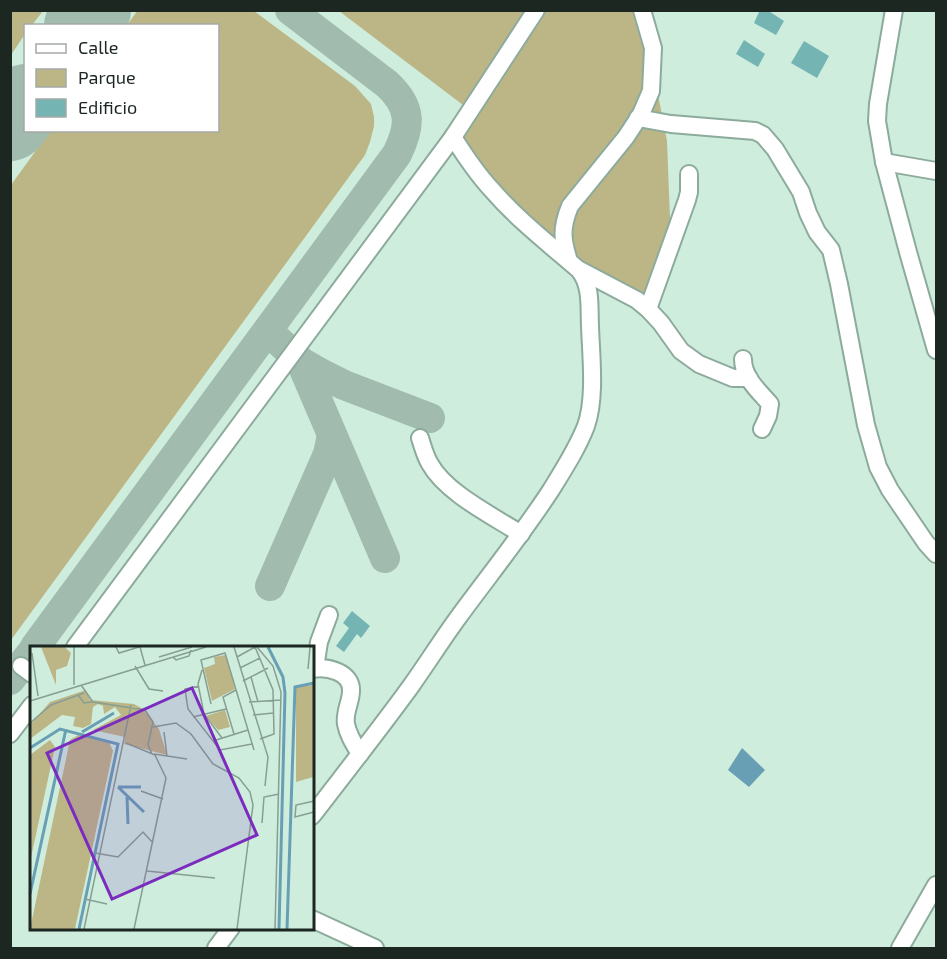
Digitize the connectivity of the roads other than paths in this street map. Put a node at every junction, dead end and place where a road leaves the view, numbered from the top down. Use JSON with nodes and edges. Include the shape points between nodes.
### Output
{"nodes":[{"id":1,"x":536,"y":10,"type":"edge"},
{"id":2,"x":642,"y":10,"type":"edge"},
{"id":3,"x":894,"y":10,"type":"edge"},
{"id":4,"x":638,"y":118,"type":"junction"},
{"id":5,"x":453,"y":137,"type":"junction"},
{"id":6,"x":884,"y":162,"type":"junction"},
{"id":7,"x":936,"y":171,"type":"edge"},
{"id":8,"x":689,"y":174,"type":"dead end"},
{"id":9,"x":574,"y":265,"type":"junction"},
{"id":10,"x":648,"y":309,"type":"junction"},
{"id":11,"x":936,"y":345,"type":"edge"},
{"id":12,"x":743,"y":359,"type":"dead end"},
{"id":13,"x":749,"y":378,"type":"junction"},
{"id":14,"x":762,"y":429,"type":"dead end"},
{"id":15,"x":420,"y":438,"type":"dead end"},
{"id":16,"x":521,"y":534,"type":"junction"},
{"id":17,"x":936,"y":554,"type":"edge"},
{"id":18,"x":329,"y":615,"type":"dead end"},
{"id":19,"x":76,"y":646,"type":"edge"},
{"id":20,"x":314,"y":665,"type":"edge"},
{"id":21,"x":314,"y":669,"type":"edge"},
{"id":22,"x":30,"y":708,"type":"edge"},
{"id":23,"x":10,"y":734,"type":"edge"},
{"id":24,"x":360,"y":754,"type":"junction"},
{"id":25,"x":314,"y":813,"type":"edge"},
{"id":26,"x":936,"y":885,"type":"edge"},
{"id":27,"x":314,"y":920,"type":"edge"},
{"id":28,"x":230,"y":929,"type":"edge"},
{"id":29,"x":216,"y":948,"type":"edge"},
{"id":30,"x":375,"y":948,"type":"edge"},
{"id":31,"x":900,"y":948,"type":"edge"}],
"edges":[{"from":1,"to":5,"type":"street"},
{"from":2,"to":4,"type":"street","via":[[653,48],[651,91]]},
{"from":3,"to":6,"type":"street","via":[[878,104]]},
{"from":4,"to":9,"type":"street","via":[[570,206],[563,234]]},
{"from":4,"to":17,"type":"street","via":[[755,131],[775,149],[801,192],[817,232],[831,250],[878,467]]},
{"from":5,"to":9,"type":"street","via":[[493,191]]},
{"from":5,"to":19,"type":"street"},
{"from":6,"to":7,"type":"street"},
{"from":6,"to":11,"type":"street"},
{"from":8,"to":10,"type":"street","via":[[687,200]]},
{"from":9,"to":10,"type":"street"},
{"from":9,"to":16,"type":"street","via":[[585,277],[588,290],[590,411],[569,462]]},
{"from":10,"to":13,"type":"street","via":[[681,351],[699,364],[733,378]]},
{"from":12,"to":13,"type":"street"},
{"from":13,"to":14,"type":"street","via":[[770,404]]},
{"from":15,"to":16,"type":"street","via":[[429,464],[447,485]]},
{"from":16,"to":24,"type":"street"},
{"from":18,"to":20,"type":"street"},
{"from":21,"to":24,"type":"street","via":[[329,668],[350,683],[346,723]]},
{"from":22,"to":23,"type":"street"},
{"from":24,"to":25,"type":"street"},
{"from":26,"to":31,"type":"street"},
{"from":27,"to":30,"type":"street"},
{"from":28,"to":29,"type":"street"}]}
